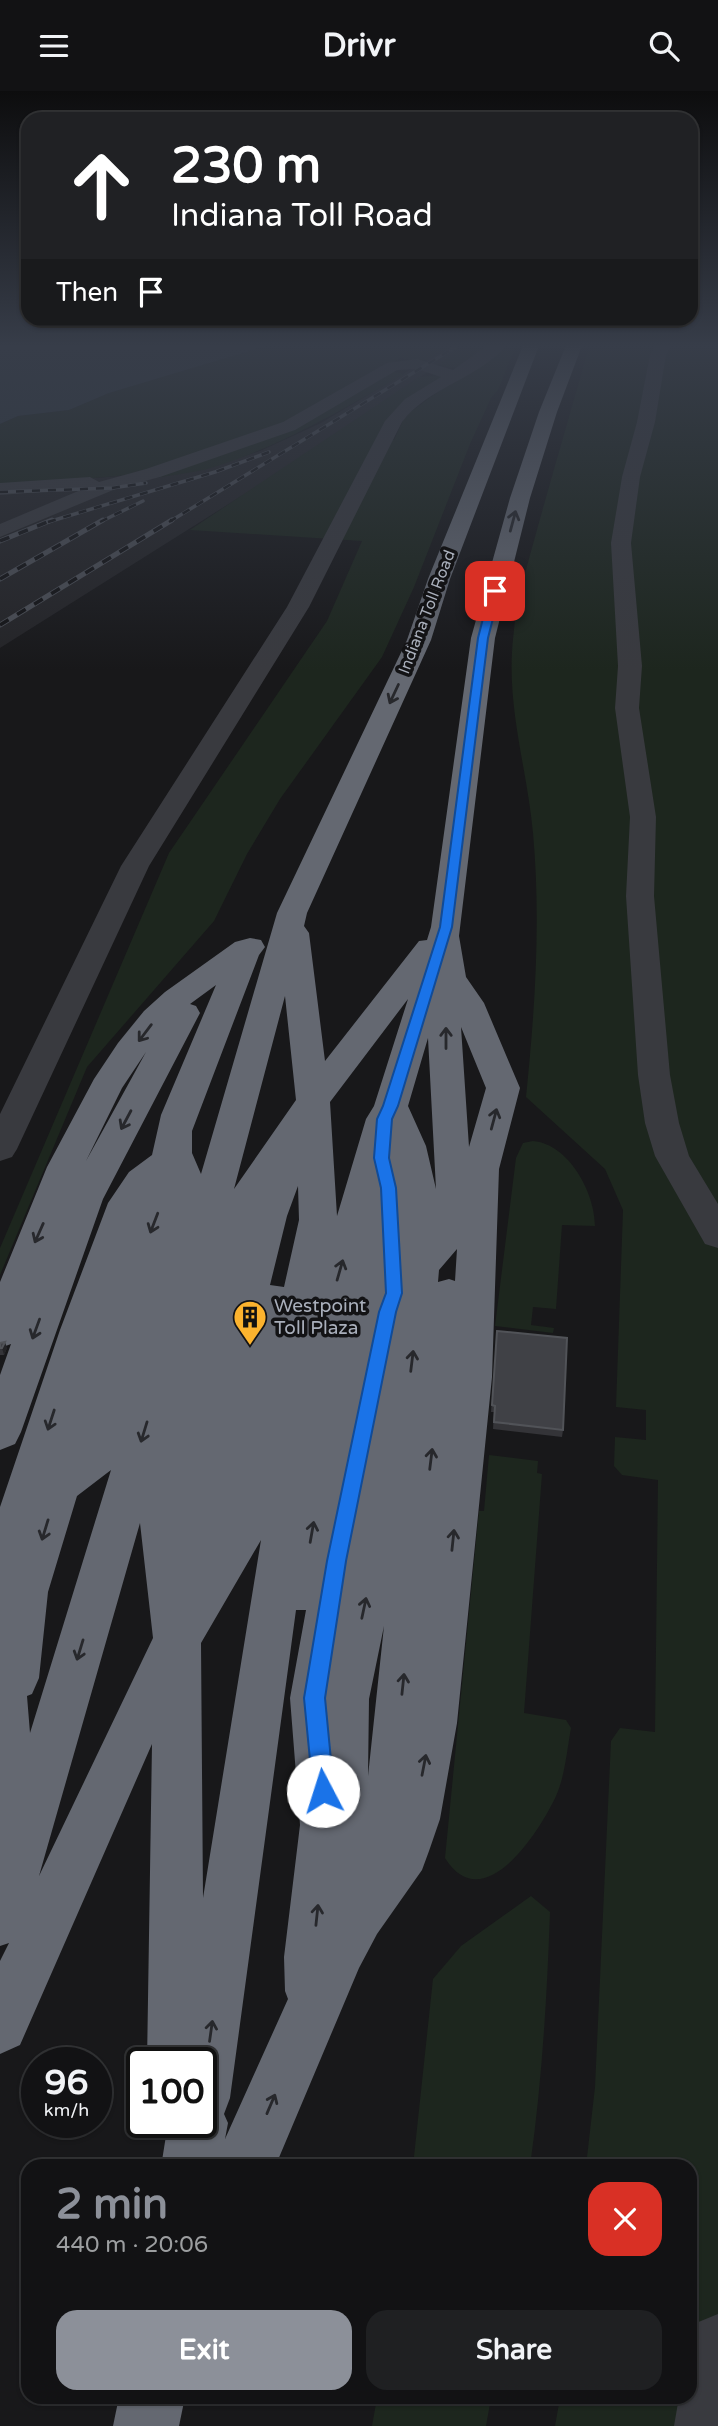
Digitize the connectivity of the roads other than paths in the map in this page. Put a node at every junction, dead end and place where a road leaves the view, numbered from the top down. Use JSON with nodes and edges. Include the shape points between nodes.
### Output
{"nodes":[{"id":1,"x":213,"y":452,"type":"edge"},
{"id":2,"x":380,"y":452,"type":"edge"},
{"id":3,"x":489,"y":452,"type":"edge"},
{"id":4,"x":535,"y":452,"type":"edge"},
{"id":5,"x":638,"y":452,"type":"edge"},
{"id":6,"x":136,"y":478,"type":"junction"},
{"id":7,"x":0,"y":489,"type":"edge"},
{"id":8,"x":0,"y":499,"type":"edge"},
{"id":9,"x":73,"y":500,"type":"junction"},
{"id":10,"x":0,"y":531,"type":"edge"},
{"id":11,"x":292,"y":913,"type":"junction"},
{"id":12,"x":444,"y":935,"type":"junction"},
{"id":13,"x":246,"y":950,"type":"junction"},
{"id":14,"x":208,"y":976,"type":"junction"},
{"id":15,"x":313,"y":1101,"type":"junction"},
{"id":16,"x":387,"y":1113,"type":"junction"},
{"id":17,"x":0,"y":1149,"type":"edge"},
{"id":18,"x":174,"y":1149,"type":"junction"},
{"id":19,"x":481,"y":1169,"type":"junction"},
{"id":20,"x":388,"y":1188,"type":"junction"},
{"id":21,"x":457,"y":1225,"type":"junction"},
{"id":22,"x":718,"y":1235,"type":"edge"},
{"id":23,"x":407,"y":1280,"type":"junction"},
{"id":24,"x":0,"y":1332,"type":"edge"},
{"id":25,"x":0,"y":1432,"type":"edge"},
{"id":26,"x":0,"y":1575,"type":"edge"},
{"id":27,"x":0,"y":1618,"type":"edge"},
{"id":28,"x":177,"y":1640,"type":"junction"},
{"id":29,"x":289,"y":1672,"type":"junction"},
{"id":30,"x":7,"y":1674,"type":"edge"},
{"id":31,"x":248,"y":1780,"type":"junction"},
{"id":32,"x":323,"y":1791,"type":"junction"},
{"id":33,"x":4,"y":1852,"type":"edge"},
{"id":34,"x":376,"y":1865,"type":"junction"},
{"id":35,"x":0,"y":1917,"type":"edge"},
{"id":36,"x":0,"y":1925,"type":"edge"},
{"id":37,"x":313,"y":2008,"type":"junction"},
{"id":38,"x":0,"y":2025,"type":"edge"},
{"id":39,"x":176,"y":2047,"type":"edge"},
{"id":40,"x":209,"y":2047,"type":"edge"},
{"id":41,"x":176,"y":2138,"type":"edge"},
{"id":42,"x":196,"y":2138,"type":"edge"},
{"id":43,"x":177,"y":2159,"type":"edge"},
{"id":44,"x":192,"y":2159,"type":"edge"},
{"id":45,"x":247,"y":2159,"type":"edge"},
{"id":46,"x":718,"y":2345,"type":"edge"},
{"id":47,"x":151,"y":2404,"type":"edge"},
{"id":48,"x":146,"y":2426,"type":"edge"},
{"id":49,"x":706,"y":2426,"type":"edge"}],
"edges":[{"from":1,"to":6,"type":"street"},
{"from":2,"to":17,"type":"street","via":[[316,565],[299,607],[135,866]]},
{"from":3,"to":11,"type":"highway","name":"Indiana Toll Road","one_way":true,"via":[[419,640]]},
{"from":12,"to":4,"type":"highway","one_way":true,"via":[[483,638]]},
{"from":5,"to":22,"type":"street","via":[[621,543],[630,666],[627,708],[643,817],[640,896],[654,1075],[672,1156]]},
{"from":6,"to":7,"type":"street"},
{"from":6,"to":9,"type":"street"},
{"from":8,"to":9,"type":"street"},
{"from":9,"to":10,"type":"street"},
{"from":11,"to":13,"type":"highway"},
{"from":11,"to":15,"type":"highway"},
{"from":11,"to":35,"type":"highway","one_way":true},
{"from":12,"to":15,"type":"highway"},
{"from":12,"to":16,"type":"highway"},
{"from":19,"to":12,"type":"highway","one_way":true,"via":[[503,1088],[468,1003],[450,978]]},
{"from":21,"to":12,"type":"highway","one_way":true,"via":[[446,1065]]},
{"from":13,"to":14,"type":"highway"},
{"from":13,"to":18,"type":"highway","via":[[179,1115]]},
{"from":14,"to":24,"type":"highway","one_way":true,"via":[[157,1017],[111,1078],[30,1253]]},
{"from":14,"to":25,"type":"highway","one_way":true,"via":[[84,1199]]},
{"from":15,"to":28,"type":"highway","via":[[268,1216],[194,1504]]},
{"from":15,"to":28,"type":"highway","via":[[318,1220],[254,1511]]},
{"from":16,"to":20,"type":"highway","via":[[381,1158]]},
{"from":16,"to":23,"type":"highway","via":[[403,1130],[413,1162],[421,1242]]},
{"from":31,"to":16,"type":"highway","one_way":true,"via":[[287,1515],[329,1305]]},
{"from":18,"to":26,"type":"highway","one_way":true,"via":[[169,1161],[142,1181],[127,1203]]},
{"from":18,"to":30,"type":"highway","one_way":true,"via":[[91,1404],[59,1486],[25,1593]]},
{"from":19,"to":21,"type":"highway","via":[[472,1206]]},
{"from":34,"to":19,"type":"highway","one_way":true,"via":[[403,1851],[414,1819],[432,1723],[471,1377]]},
{"from":20,"to":23,"type":"highway"},
{"from":29,"to":20,"type":"highway","one_way":true,"via":[[336,1399],[348,1365],[377,1210]]},
{"from":21,"to":23,"type":"highway"},
{"from":34,"to":21,"type":"highway","one_way":true,"via":[[391,1801]]},
{"from":23,"to":32,"type":"highway","via":[[387,1312],[337,1561],[315,1698]]},
{"from":34,"to":23,"type":"highway","one_way":true,"via":[[342,1780],[341,1743],[344,1699],[405,1417],[418,1310]]},
{"from":27,"to":30,"type":"highway"},
{"from":28,"to":38,"type":"highway"},
{"from":28,"to":39,"type":"highway"},
{"from":29,"to":31,"type":"highway","via":[[266,1748]]},
{"from":29,"to":32,"type":"highway","via":[[294,1715]]},
{"from":30,"to":33,"type":"highway","via":[[9,1783]]},
{"from":40,"to":31,"type":"highway","one_way":true},
{"from":37,"to":32,"type":"highway","one_way":true,"via":[[312,1957],[326,1825]]},
{"from":33,"to":35,"type":"highway"},
{"from":34,"to":37,"type":"highway"},
{"from":35,"to":36,"type":"highway"},
{"from":45,"to":37,"type":"highway","one_way":true},
{"from":41,"to":43,"type":"highway"},
{"from":42,"to":44,"type":"highway"},
{"from":46,"to":49,"type":"street"},
{"from":47,"to":48,"type":"highway"}]}
